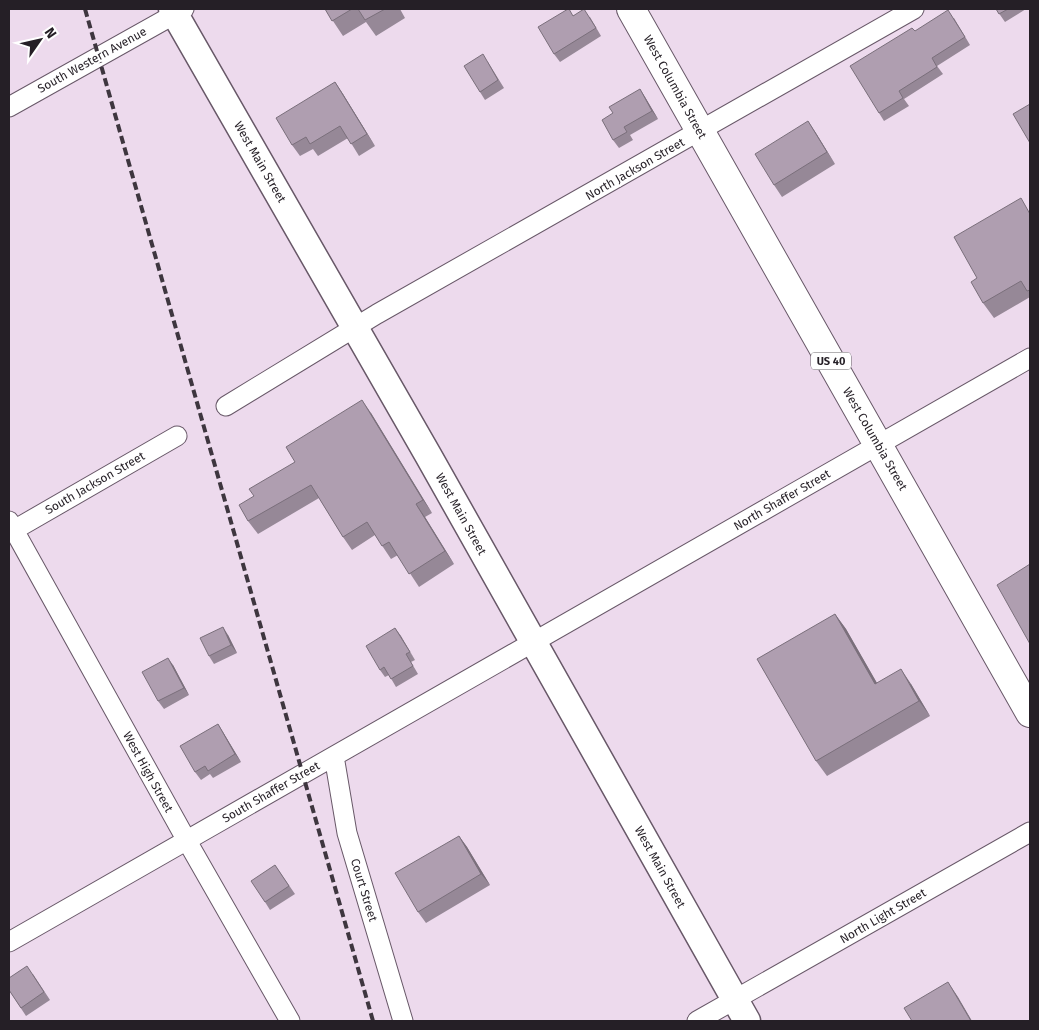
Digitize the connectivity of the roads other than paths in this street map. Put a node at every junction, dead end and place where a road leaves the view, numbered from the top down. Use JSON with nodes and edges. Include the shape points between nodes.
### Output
{"nodes":[{"id":1,"x":631,"y":9,"type":"edge"},
{"id":2,"x":914,"y":9,"type":"edge"},
{"id":3,"x":177,"y":10,"type":"edge"},
{"id":4,"x":9,"y":106,"type":"edge"},
{"id":5,"x":700,"y":132,"type":"junction"},
{"id":6,"x":355,"y":327,"type":"junction"},
{"id":7,"x":1030,"y":358,"type":"edge"},
{"id":8,"x":226,"y":406,"type":"dead end"},
{"id":9,"x":177,"y":436,"type":"dead end"},
{"id":10,"x":879,"y":445,"type":"junction"},
{"id":11,"x":11,"y":525,"type":"edge"},
{"id":12,"x":533,"y":643,"type":"junction"},
{"id":13,"x":1030,"y":713,"type":"edge"},
{"id":14,"x":334,"y":756,"type":"junction"},
{"id":15,"x":1030,"y":832,"type":"edge"},
{"id":16,"x":187,"y":841,"type":"junction"},
{"id":17,"x":9,"y":942,"type":"edge"},
{"id":18,"x":741,"y":1011,"type":"edge"},
{"id":19,"x":290,"y":1021,"type":"edge"},
{"id":20,"x":403,"y":1021,"type":"edge"},
{"id":21,"x":697,"y":1021,"type":"edge"}],
"edges":[{"from":1,"to":5,"type":"main road","name":"West Columbia Street","number":"US 40"},
{"from":2,"to":5,"type":"street","name":"North Jackson Street"},
{"from":3,"to":4,"type":"street","name":"South Western Avenue"},
{"from":3,"to":6,"type":"street","name":"West Main Street"},
{"from":5,"to":6,"type":"street","name":"North Jackson Street"},
{"from":5,"to":10,"type":"main road","name":"West Columbia Street","number":"US 40"},
{"from":6,"to":8,"type":"street"},
{"from":6,"to":12,"type":"street","name":"West Main Street"},
{"from":7,"to":10,"type":"street","name":"North Shaffer Street"},
{"from":9,"to":11,"type":"street","name":"South Jackson Street"},
{"from":10,"to":12,"type":"street","name":"North Shaffer Street"},
{"from":10,"to":13,"type":"main road","name":"West Columbia Street","number":"US 40"},
{"from":11,"to":16,"type":"street","name":"West High Street"},
{"from":12,"to":14,"type":"street","name":"South Shaffer Street"},
{"from":12,"to":18,"type":"street","name":"West Main Street"},
{"from":14,"to":16,"type":"street","name":"South Shaffer Street"},
{"from":14,"to":20,"type":"street","name":"Court Street","via":[[347,832]]},
{"from":15,"to":18,"type":"street","name":"North Light Street"},
{"from":16,"to":17,"type":"street","name":"South Shaffer Street"},
{"from":16,"to":19,"type":"street","name":"West High Street"},
{"from":18,"to":21,"type":"street","name":"North Light Street"}]}
